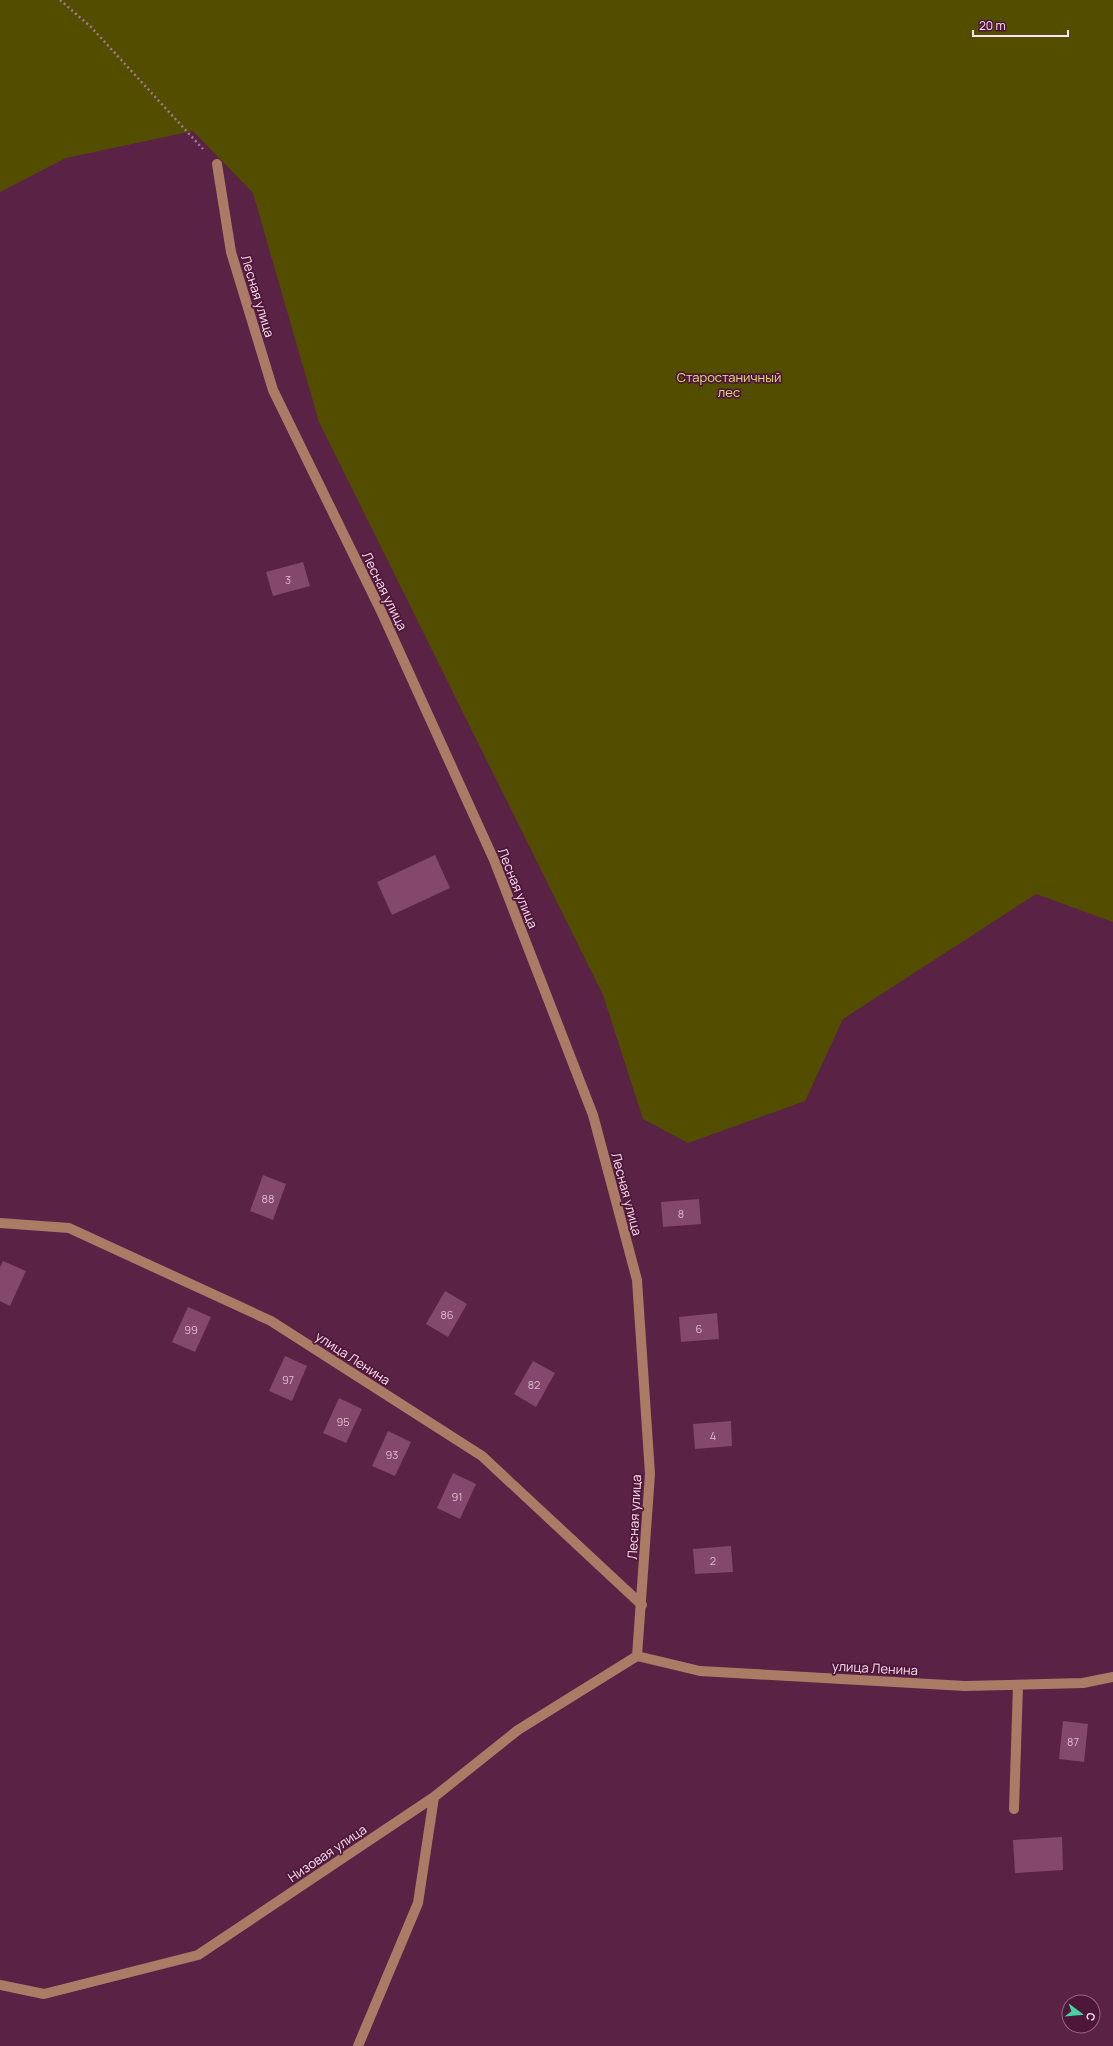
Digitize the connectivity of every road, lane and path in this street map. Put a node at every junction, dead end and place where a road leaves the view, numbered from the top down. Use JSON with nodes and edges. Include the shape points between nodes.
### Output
{"nodes":[{"id":1,"x":60,"y":0,"type":"edge"},
{"id":2,"x":217,"y":164,"type":"joint"},
{"id":3,"x":0,"y":1223,"type":"edge"},
{"id":4,"x":642,"y":1605,"type":"junction"},
{"id":5,"x":637,"y":1656,"type":"junction"},
{"id":6,"x":1113,"y":1677,"type":"edge"},
{"id":7,"x":1018,"y":1684,"type":"junction"},
{"id":8,"x":434,"y":1797,"type":"junction"},
{"id":9,"x":1014,"y":1809,"type":"dead end"},
{"id":10,"x":0,"y":1985,"type":"edge"},
{"id":11,"x":358,"y":2046,"type":"edge"}],
"edges":[{"from":1,"to":2,"type":"path","via":[[91,27]]},
{"from":2,"to":4,"type":"street","name":"Лесная улица","via":[[231,252],[272,390],[381,611],[494,860],[593,1115],[637,1280],[650,1474]]},
{"from":3,"to":4,"type":"street","name":"улица Ленина","via":[[70,1228],[271,1321],[482,1456]]},
{"from":4,"to":5,"type":"street","name":"Лесная улица"},
{"from":5,"to":7,"type":"street","name":"улица Ленина","via":[[700,1671],[965,1686]]},
{"from":5,"to":8,"type":"street","name":"Низовая улица","via":[[518,1730]]},
{"from":6,"to":7,"type":"street","name":"улица Ленина","via":[[1083,1683]]},
{"from":7,"to":9,"type":"street"},
{"from":8,"to":10,"type":"street","name":"Низовая улица","via":[[198,1955],[44,1994]]},
{"from":8,"to":11,"type":"street","via":[[418,1904]]}]}
